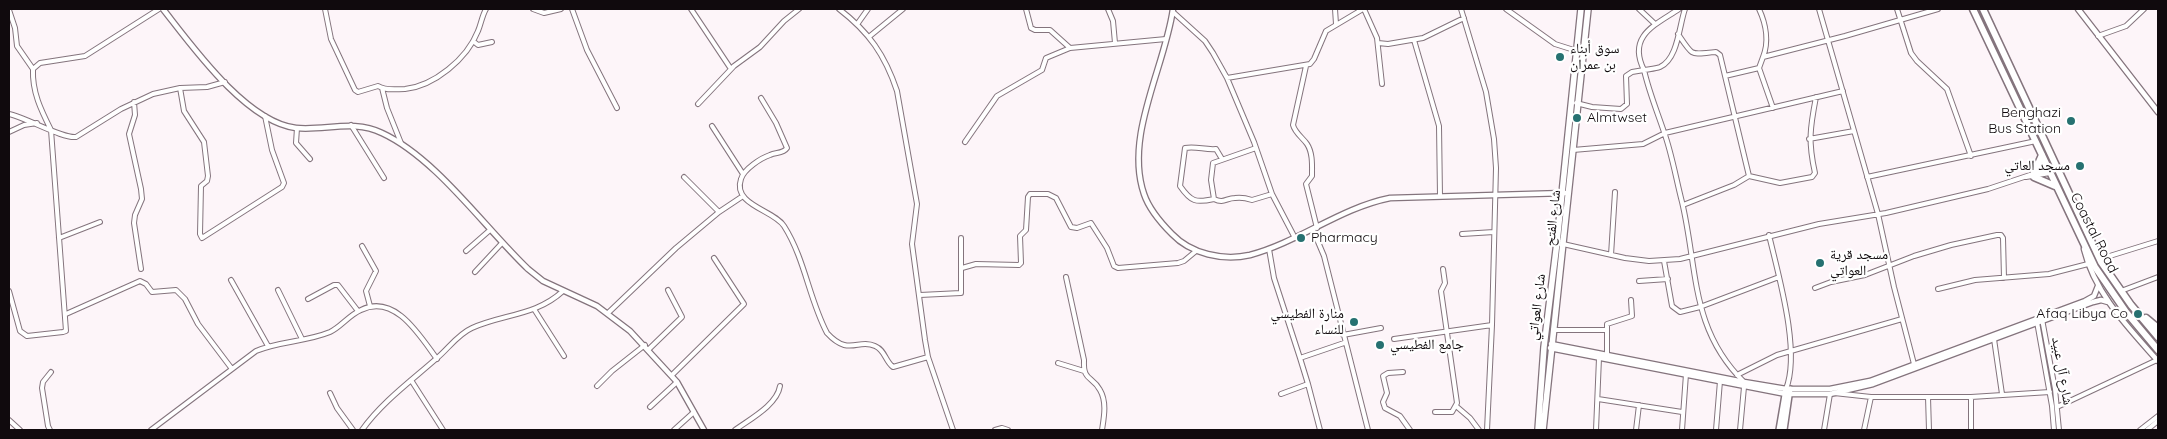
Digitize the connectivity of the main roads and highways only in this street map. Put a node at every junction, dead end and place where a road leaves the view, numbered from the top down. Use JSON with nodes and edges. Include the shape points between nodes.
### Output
{"nodes":[{"id":1,"x":1581,"y":9,"type":"edge"},
{"id":2,"x":1588,"y":9,"type":"edge"},
{"id":3,"x":1973,"y":9,"type":"edge"},
{"id":4,"x":1985,"y":10,"type":"edge"},
{"id":5,"x":1575,"y":103,"type":"junction"},
{"id":6,"x":2042,"y":155,"type":"junction"},
{"id":7,"x":2056,"y":187,"type":"junction"},
{"id":8,"x":1566,"y":193,"type":"junction"},
{"id":9,"x":2131,"y":305,"type":"junction"},
{"id":10,"x":2158,"y":328,"type":"edge"},
{"id":11,"x":2158,"y":337,"type":"edge"},
{"id":12,"x":1548,"y":345,"type":"junction"},
{"id":13,"x":2158,"y":350,"type":"edge"},
{"id":14,"x":1538,"y":430,"type":"edge"},
{"id":15,"x":1543,"y":430,"type":"edge"},
{"id":16,"x":1779,"y":430,"type":"edge"},
{"id":17,"x":1784,"y":430,"type":"edge"}],
"edges":[{"from":1,"to":5,"type":"main road","name":"شارع العواتي"},
{"from":2,"to":5,"type":"main road","name":"شارع الفتح"},
{"from":3,"to":6,"type":"highway","name":"Coastal Road"},
{"from":4,"to":9,"type":"highway","name":"Coastal Road","via":[[2100,259]]},
{"from":5,"to":8,"type":"main road","name":"شارع العواتي"},
{"from":5,"to":8,"type":"main road","name":"شارع الفتح","via":[[1573,150]]},
{"from":6,"to":7,"type":"highway","name":"Coastal Road"},
{"from":6,"to":7,"type":"highway","via":[[2034,175]]},
{"from":7,"to":13,"type":"highway","name":"Coastal Road","via":[[2108,288]]},
{"from":8,"to":12,"type":"main road","name":"شارع العواتي"},
{"from":8,"to":12,"type":"main road","name":"شارع الفتح","via":[[1553,330]]},
{"from":9,"to":10,"type":"highway"},
{"from":9,"to":11,"type":"highway","name":"Coastal Road"},
{"from":12,"to":14,"type":"main road","name":"شارع العواتي"},
{"from":12,"to":15,"type":"main road","name":"شارع الفتح"},
{"from":16,"to":17,"type":"main road","via":[[1788,391]]}]}
